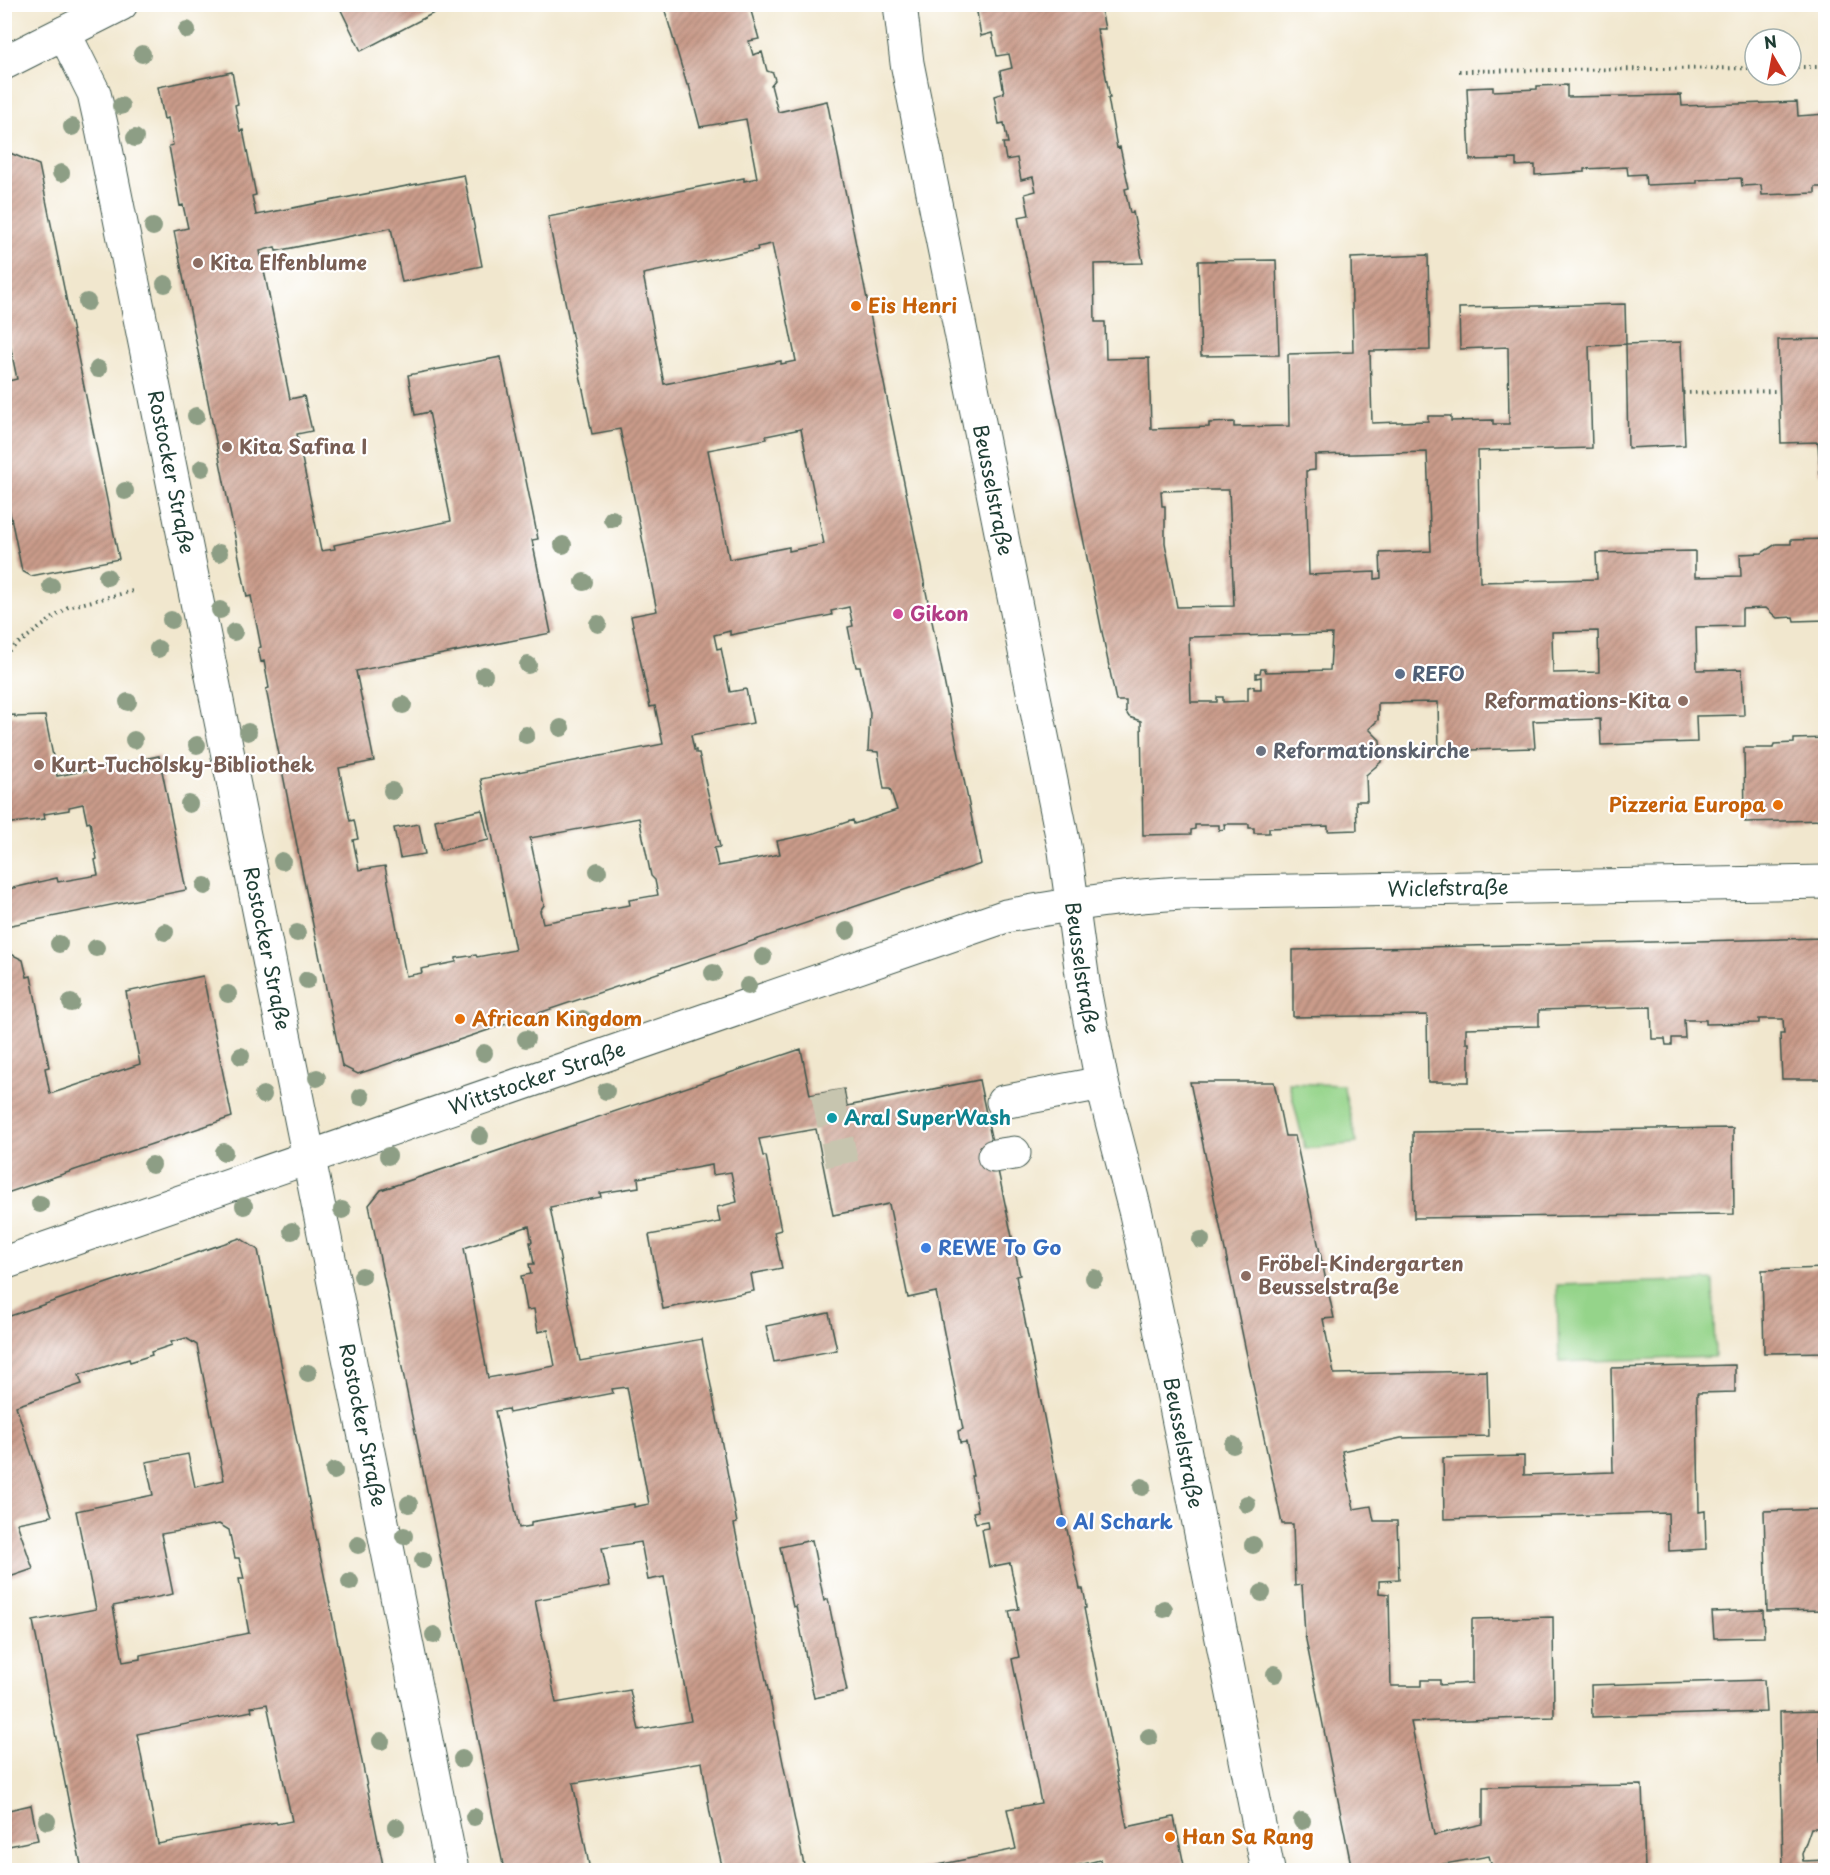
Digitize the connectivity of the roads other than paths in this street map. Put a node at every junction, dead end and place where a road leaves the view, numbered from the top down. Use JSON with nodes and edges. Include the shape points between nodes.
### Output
{"nodes":[{"id":1,"x":121,"y":4,"type":"edge"},
{"id":2,"x":884,"y":4,"type":"edge"},
{"id":3,"x":900,"y":4,"type":"edge"},
{"id":4,"x":64,"y":33,"type":"junction"},
{"id":5,"x":4,"y":63,"type":"edge"},
{"id":6,"x":907,"y":63,"type":"junction"},
{"id":7,"x":1826,"y":882,"type":"edge"},
{"id":8,"x":1072,"y":904,"type":"junction"},
{"id":9,"x":1102,"y":1083,"type":"junction"},
{"id":10,"x":1003,"y":1102,"type":"dead end"},
{"id":11,"x":309,"y":1158,"type":"junction"},
{"id":12,"x":4,"y":1263,"type":"edge"},
{"id":13,"x":452,"y":1870,"type":"edge"},
{"id":14,"x":1268,"y":1870,"type":"edge"}],
"edges":[{"from":1,"to":4,"type":"street"},
{"from":2,"to":6,"type":"street","name":"Beusselstraße"},
{"from":3,"to":6,"type":"street","name":"Beusselstraße"},
{"from":4,"to":5,"type":"street"},
{"from":4,"to":11,"type":"street","name":"Rostocker Straße","via":[[94,93]]},
{"from":6,"to":8,"type":"street","name":"Beusselstraße","via":[[1065,851]]},
{"from":7,"to":8,"type":"street","name":"Wiclefstraße","via":[[1145,894]]},
{"from":8,"to":9,"type":"street","name":"Beusselstraße"},
{"from":8,"to":11,"type":"street","name":"Wittstocker Straße","via":[[1006,916]]},
{"from":9,"to":10,"type":"street"},
{"from":9,"to":14,"type":"street","name":"Beusselstraße","via":[[1136,1214]]},
{"from":11,"to":12,"type":"street","name":"Wittstocker Straße"},
{"from":11,"to":13,"type":"street","name":"Rostocker Straße"}]}
